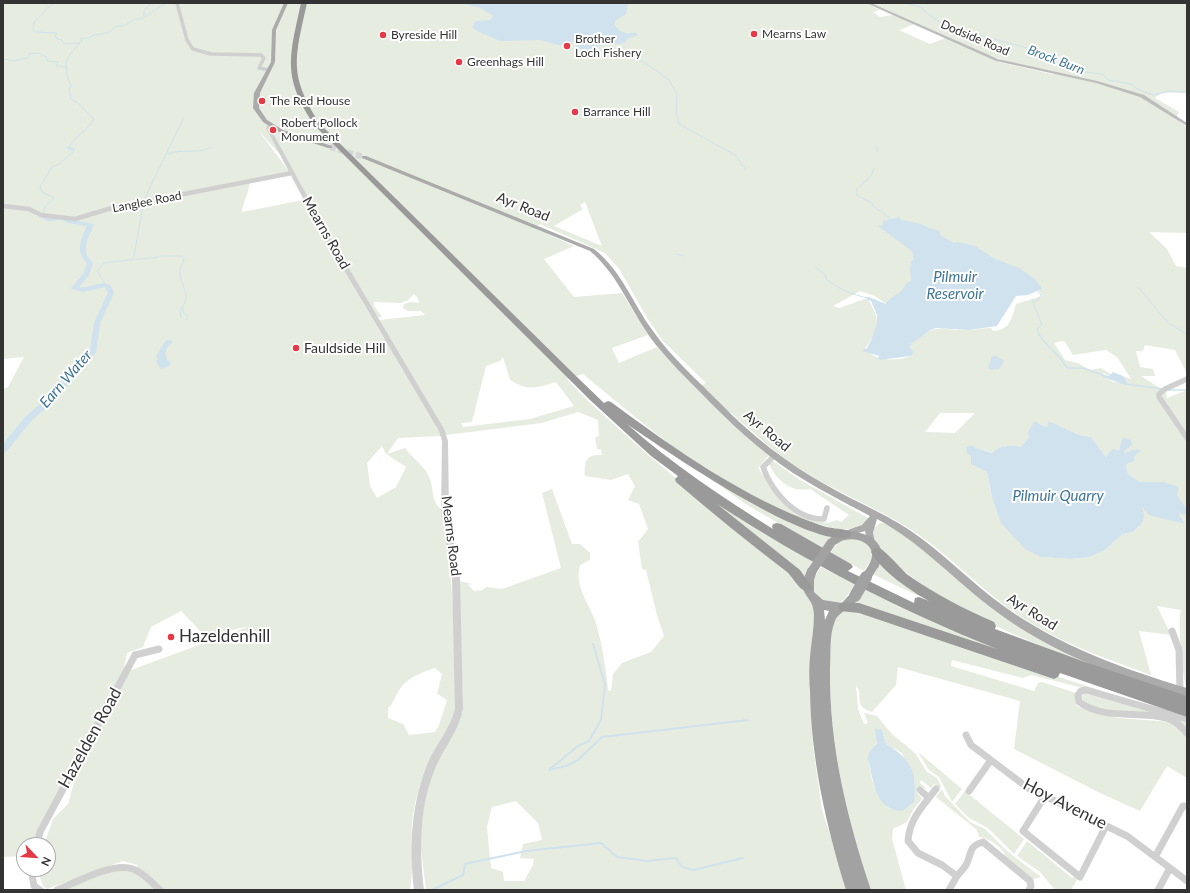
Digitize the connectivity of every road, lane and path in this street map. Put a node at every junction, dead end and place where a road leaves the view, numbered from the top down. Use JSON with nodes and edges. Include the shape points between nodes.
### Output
{"nodes":[{"id":1,"x":177,"y":3,"type":"edge"},
{"id":2,"x":286,"y":3,"type":"edge"},
{"id":3,"x":304,"y":3,"type":"edge"},
{"id":4,"x":308,"y":3,"type":"edge"},
{"id":5,"x":868,"y":3,"type":"edge"},
{"id":6,"x":269,"y":70,"type":"junction"},
{"id":7,"x":1187,"y":124,"type":"edge"},
{"id":8,"x":270,"y":125,"type":"junction"},
{"id":9,"x":330,"y":147,"type":"tunnel mouth"},
{"id":10,"x":364,"y":157,"type":"tunnel mouth"},
{"id":11,"x":292,"y":173,"type":"junction"},
{"id":12,"x":3,"y":206,"type":"edge"},
{"id":13,"x":1187,"y":378,"type":"edge"},
{"id":14,"x":573,"y":379,"type":"junction"},
{"id":15,"x":608,"y":404,"type":"junction"},
{"id":16,"x":1187,"y":438,"type":"edge"},
{"id":17,"x":774,"y":456,"type":"junction"},
{"id":18,"x":827,"y":508,"type":"dead end"},
{"id":19,"x":874,"y":519,"type":"junction"},
{"id":20,"x":847,"y":534,"type":"junction"},
{"id":21,"x":874,"y":547,"type":"junction"},
{"id":22,"x":807,"y":588,"type":"junction"},
{"id":23,"x":816,"y":602,"type":"junction"},
{"id":24,"x":843,"y":607,"type":"junction"},
{"id":25,"x":1172,"y":631,"type":"dead end"},
{"id":26,"x":159,"y":649,"type":"dead end"},
{"id":27,"x":1185,"y":694,"type":"edge"},
{"id":28,"x":1187,"y":702,"type":"edge"},
{"id":29,"x":1187,"y":711,"type":"edge"},
{"id":30,"x":1187,"y":719,"type":"edge"},
{"id":31,"x":1187,"y":733,"type":"edge"},
{"id":32,"x":966,"y":735,"type":"dead end"},
{"id":33,"x":991,"y":760,"type":"junction"},
{"id":34,"x":936,"y":789,"type":"dead end"},
{"id":35,"x":920,"y":790,"type":"dead end"},
{"id":36,"x":969,"y":791,"type":"dead end"},
{"id":37,"x":1045,"y":796,"type":"junction"},
{"id":38,"x":929,"y":798,"type":"junction"},
{"id":39,"x":1187,"y":806,"type":"edge"},
{"id":40,"x":1106,"y":826,"type":"junction"},
{"id":41,"x":39,"y":837,"type":"edge"},
{"id":42,"x":1156,"y":857,"type":"junction"},
{"id":43,"x":1170,"y":868,"type":"junction"},
{"id":44,"x":957,"y":876,"type":"junction"},
{"id":45,"x":32,"y":877,"type":"edge"},
{"id":46,"x":1187,"y":881,"type":"edge"},
{"id":47,"x":40,"y":890,"type":"edge"},
{"id":48,"x":57,"y":890,"type":"edge"},
{"id":49,"x":160,"y":890,"type":"edge"},
{"id":50,"x":419,"y":890,"type":"edge"},
{"id":51,"x":853,"y":890,"type":"edge"},
{"id":52,"x":864,"y":890,"type":"edge"},
{"id":53,"x":949,"y":890,"type":"edge"},
{"id":54,"x":1029,"y":890,"type":"edge"},
{"id":55,"x":1158,"y":890,"type":"edge"}],
"edges":[{"from":1,"to":6,"type":"street","via":[[188,44],[194,50],[210,54],[261,55],[264,58],[259,68]]},
{"from":2,"to":6,"type":"main road","via":[[274,30],[274,55]]},
{"from":3,"to":14,"type":"highway","via":[[292,68],[299,98],[317,125]]},
{"from":4,"to":15,"type":"highway","via":[[298,54],[298,67],[299,81],[313,111],[344,146]]},
{"from":5,"to":7,"type":"main road","name":"Dodside Road","via":[[997,60],[1097,82],[1142,96]]},
{"from":6,"to":8,"type":"main road","via":[[255,100],[260,115]]},
{"from":8,"to":9,"type":"main road"},
{"from":8,"to":11,"type":"street","name":"Mearns Road","via":[[268,128]]},
{"from":10,"to":17,"type":"main road","name":"Ayr Road","via":[[559,236],[601,256],[613,270],[644,325],[663,348],[742,430]]},
{"from":11,"to":12,"type":"street","name":"Langlee Road","via":[[112,208],[74,219],[41,215],[29,209]]},
{"from":11,"to":50,"type":"street","name":"Mearns Road","via":[[442,431],[445,441],[445,512],[456,578],[459,710],[451,735],[435,759],[425,781],[419,804],[416,864]]},
{"from":13,"to":16,"type":"street","via":[[1166,389],[1159,397]]},
{"from":14,"to":22,"type":"highway","via":[[623,430],[715,509],[796,573]]},
{"from":14,"to":29,"type":"highway","via":[[680,472],[822,562],[983,638],[1077,674]]},
{"from":15,"to":20,"type":"highway","via":[[674,453],[742,494],[799,521],[830,532]]},
{"from":15,"to":28,"type":"highway","via":[[663,451],[705,482],[839,563],[996,636],[1107,677]]},
{"from":17,"to":18,"type":"street","via":[[763,467],[764,473],[785,502],[797,512],[820,520],[824,519]]},
{"from":17,"to":19,"type":"main road","name":"Ayr Road"},
{"from":19,"to":20,"type":"main road","via":[[862,529]]},
{"from":19,"to":21,"type":"main road","via":[[870,533]]},
{"from":19,"to":27,"type":"main road","name":"Ayr Road","via":[[916,539],[991,602],[1041,636],[1103,665]]},
{"from":20,"to":21,"type":"highway","via":[[862,537]]},
{"from":20,"to":22,"type":"highway","bridge":true,"via":[[836,537],[831,543],[812,571]]},
{"from":21,"to":24,"type":"highway","bridge":true,"via":[[877,560],[850,603]]},
{"from":21,"to":27,"type":"highway","via":[[892,570],[947,604],[1002,631],[1087,665]]},
{"from":22,"to":23,"type":"highway"},
{"from":23,"to":24,"type":"highway","via":[[827,607]]},
{"from":23,"to":51,"type":"highway","via":[[819,613],[815,698],[820,748],[830,810]]},
{"from":24,"to":29,"type":"highway","via":[[859,608],[1010,659]]},
{"from":24,"to":52,"type":"highway","via":[[832,616],[827,631],[827,721],[839,800]]},
{"from":25,"to":27,"type":"street","via":[[1178,650]]},
{"from":26,"to":41,"type":"street","name":"Hazelden Road","via":[[135,655]]},
{"from":30,"to":31,"type":"street","via":[[1086,690],[1081,690],[1078,695],[1079,702],[1088,708],[1111,714],[1168,718]]},
{"from":32,"to":33,"type":"street","name":"Hoy Avenue","via":[[971,745]]},
{"from":33,"to":36,"type":"street"},
{"from":33,"to":37,"type":"street","name":"Hoy Avenue","via":[[1028,788]]},
{"from":34,"to":38,"type":"street"},
{"from":35,"to":38,"type":"street"},
{"from":37,"to":40,"type":"street","name":"Hoy Avenue"},
{"from":37,"to":40,"type":"street","via":[[1022,831],[1080,877]]},
{"from":38,"to":44,"type":"street","via":[[909,830],[908,841],[918,853]]},
{"from":39,"to":42,"type":"street","via":[[1183,806]]},
{"from":40,"to":42,"type":"street","name":"Hoy Avenue","via":[[1127,836]]},
{"from":42,"to":43,"type":"street","name":"Hoy Avenue"},
{"from":43,"to":46,"type":"street","name":"Hoy Avenue"},
{"from":43,"to":55,"type":"street"},
{"from":44,"to":53,"type":"street"},
{"from":44,"to":54,"type":"street","via":[[967,864],[969,853],[976,844],[983,842],[1030,881]]},
{"from":45,"to":47,"type":"street","via":[[34,886]]},
{"from":48,"to":49,"type":"street","via":[[106,871],[125,867],[142,874]]}]}
